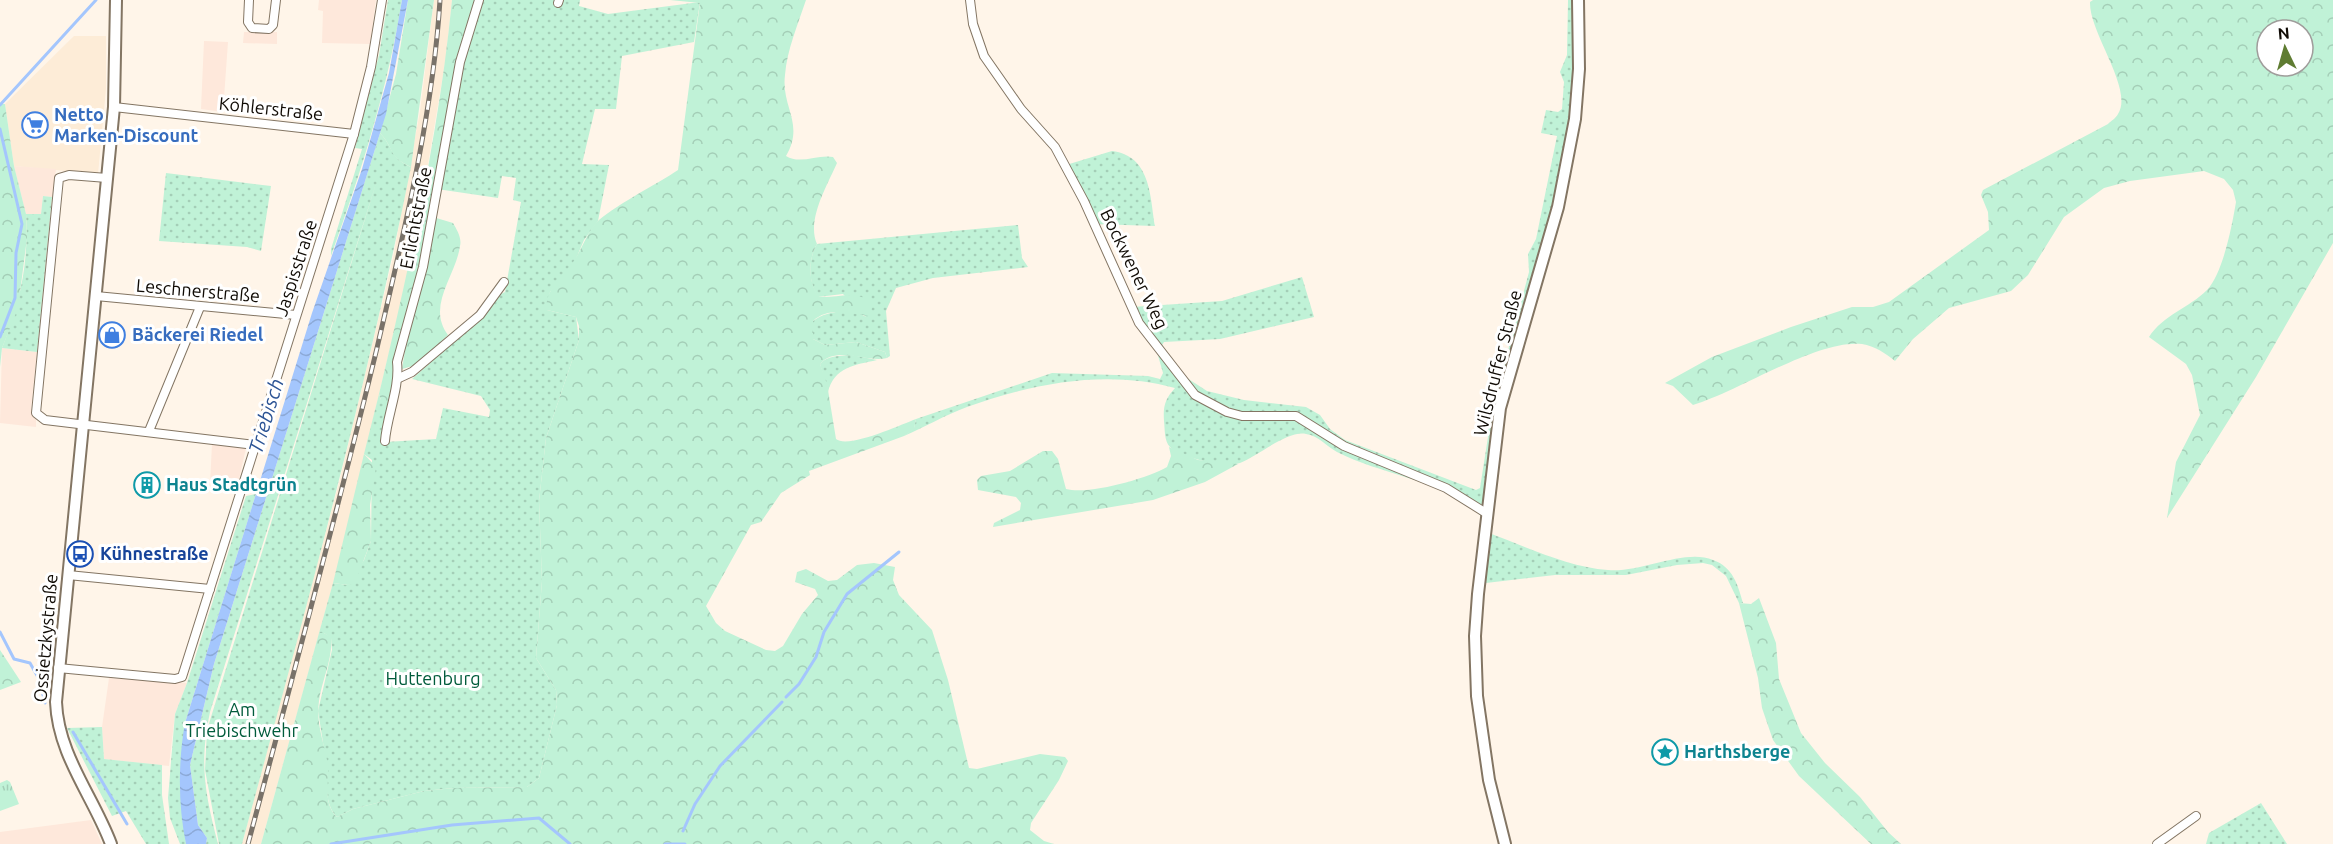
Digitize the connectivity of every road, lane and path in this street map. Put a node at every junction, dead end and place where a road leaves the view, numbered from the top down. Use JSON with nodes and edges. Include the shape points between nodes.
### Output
{"nodes":[{"id":1,"x":116,"y":0,"type":"edge"},
{"id":2,"x":249,"y":0,"type":"edge"},
{"id":3,"x":276,"y":0,"type":"edge"},
{"id":4,"x":382,"y":0,"type":"edge"},
{"id":5,"x":479,"y":0,"type":"edge"},
{"id":6,"x":970,"y":0,"type":"edge"},
{"id":7,"x":1578,"y":0,"type":"edge"},
{"id":8,"x":114,"y":107,"type":"junction"},
{"id":9,"x":354,"y":134,"type":"junction"},
{"id":10,"x":107,"y":178,"type":"junction"},
{"id":11,"x":504,"y":282,"type":"dead end"},
{"id":12,"x":96,"y":296,"type":"junction"},
{"id":13,"x":200,"y":307,"type":"junction"},
{"id":14,"x":296,"y":315,"type":"junction"},
{"id":15,"x":399,"y":378,"type":"junction"},
{"id":16,"x":83,"y":423,"type":"junction"},
{"id":17,"x":149,"y":430,"type":"junction"},
{"id":18,"x":384,"y":441,"type":"dead end"},
{"id":19,"x":255,"y":445,"type":"junction"},
{"id":20,"x":1486,"y":513,"type":"junction"},
{"id":21,"x":68,"y":575,"type":"junction"},
{"id":22,"x":210,"y":589,"type":"junction"},
{"id":23,"x":58,"y":668,"type":"junction"},
{"id":24,"x":2196,"y":816,"type":"dead end"},
{"id":25,"x":111,"y":844,"type":"edge"},
{"id":26,"x":1505,"y":844,"type":"edge"},
{"id":27,"x":2157,"y":844,"type":"edge"}],
"edges":[{"from":1,"to":8,"type":"main road","name":"Ossietzkystraße"},
{"from":2,"to":3,"type":"street","via":[[248,22],[252,28],[269,29]]},
{"from":4,"to":9,"type":"street","name":"Jaspisstraße"},
{"from":5,"to":15,"type":"street","name":"Erlichtstraße","via":[[460,62],[423,267],[398,362]]},
{"from":6,"to":20,"type":"street","name":"Bockwener Weg","via":[[984,56],[1021,109],[1055,147],[1139,323],[1195,395],[1242,416],[1296,416],[1344,446],[1446,488]]},
{"from":7,"to":20,"type":"main road","name":"Wilsdruffer Straße","via":[[1579,69],[1567,160],[1555,217],[1500,408]]},
{"from":8,"to":9,"type":"street","name":"Köhlerstraße"},
{"from":8,"to":10,"type":"main road","name":"Ossietzkystraße"},
{"from":9,"to":14,"type":"street","name":"Jaspisstraße"},
{"from":10,"to":12,"type":"main road","name":"Ossietzkystraße"},
{"from":10,"to":16,"type":"street","via":[[69,174],[59,178],[36,394],[39,417]]},
{"from":11,"to":15,"type":"street","via":[[480,315],[412,372]]},
{"from":12,"to":13,"type":"street","name":"Leschnerstraße"},
{"from":12,"to":16,"type":"main road","name":"Ossietzkystraße"},
{"from":13,"to":14,"type":"street","name":"Leschnerstraße"},
{"from":13,"to":17,"type":"street"},
{"from":14,"to":19,"type":"street","name":"Jaspisstraße"},
{"from":15,"to":18,"type":"street","name":"Erlichtstraße"},
{"from":16,"to":17,"type":"street"},
{"from":16,"to":21,"type":"main road","name":"Ossietzkystraße"},
{"from":17,"to":19,"type":"street"},
{"from":19,"to":22,"type":"street","name":"Jaspisstraße"},
{"from":20,"to":26,"type":"main road","name":"Wilsdruffer Straße","via":[[1475,666],[1485,757]]},
{"from":21,"to":22,"type":"street"},
{"from":21,"to":23,"type":"main road","name":"Ossietzkystraße"},
{"from":22,"to":23,"type":"street","name":"Jaspisstraße","via":[[180,679]]},
{"from":23,"to":25,"type":"main road","name":"Ossietzkystraße","via":[[56,712],[61,740]]},
{"from":24,"to":27,"type":"street"}]}
